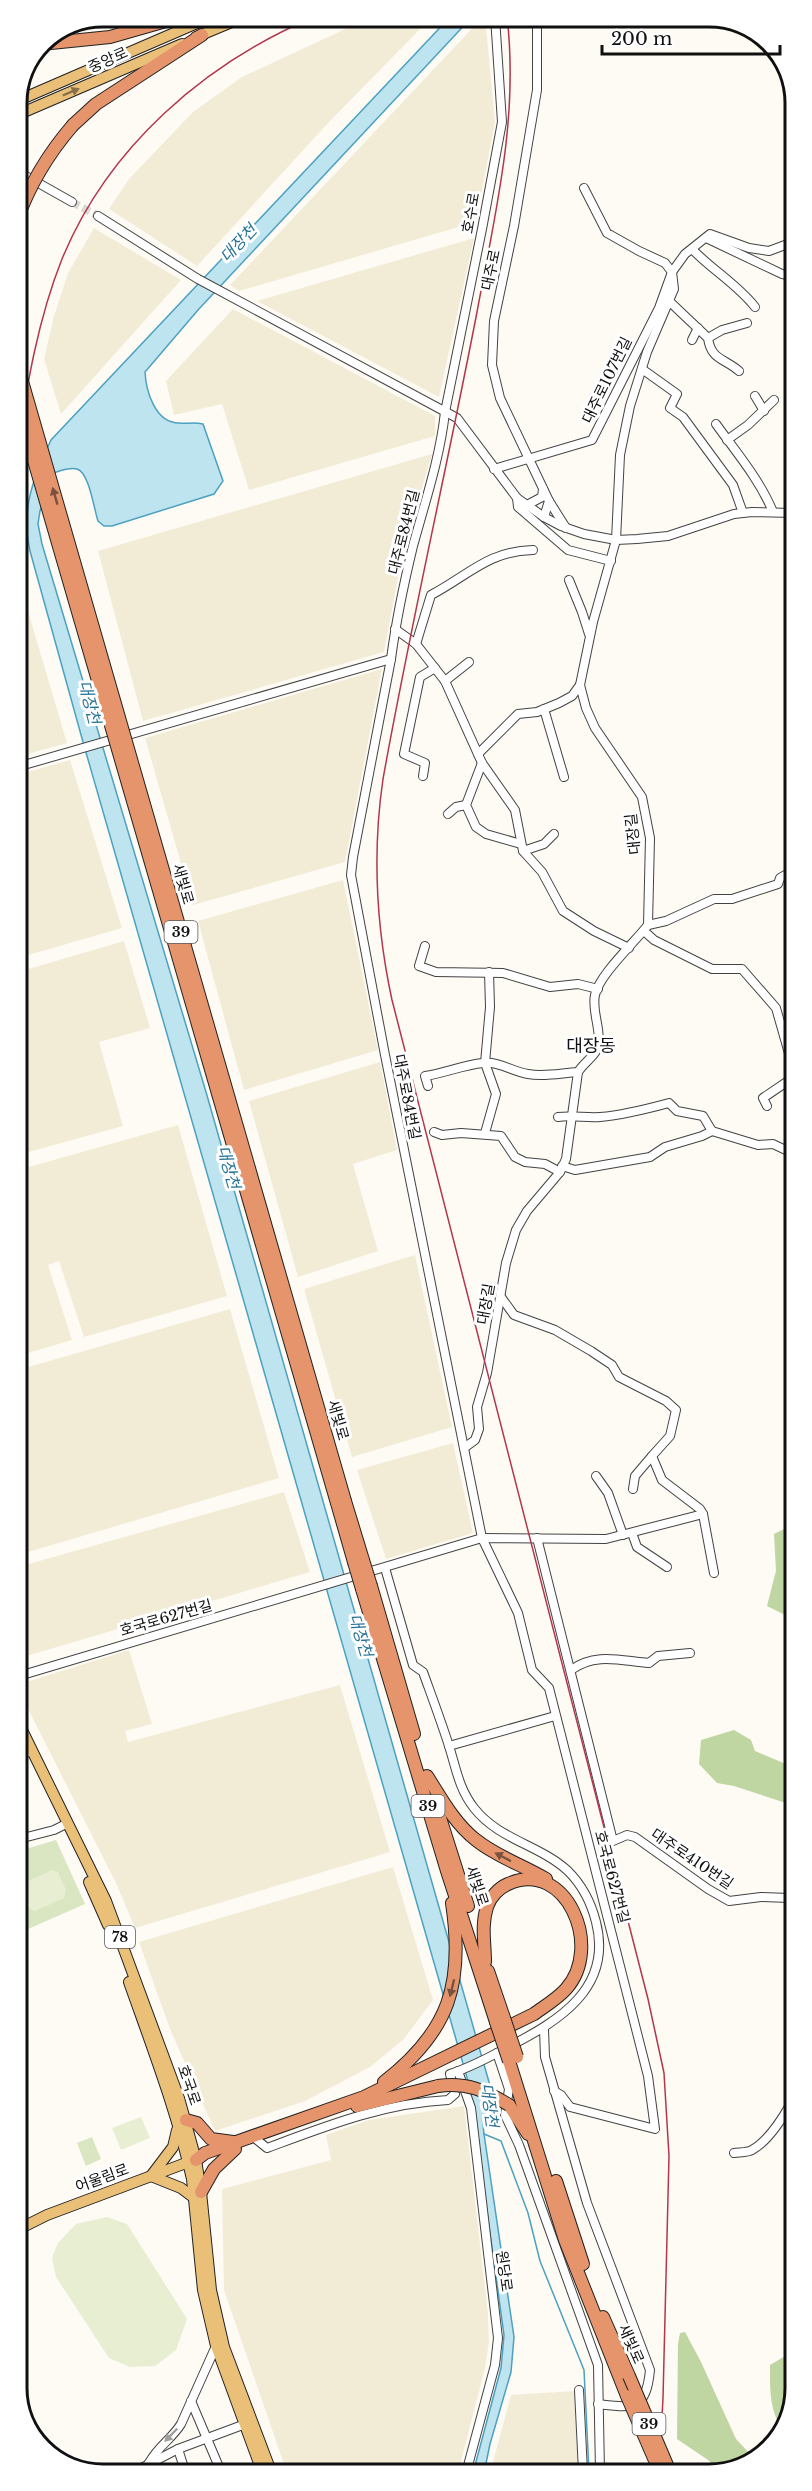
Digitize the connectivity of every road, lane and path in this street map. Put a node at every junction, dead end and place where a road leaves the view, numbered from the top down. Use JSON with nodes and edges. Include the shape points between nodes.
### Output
{"nodes":[{"id":1,"x":143,"y":27,"type":"edge"},
{"id":2,"x":186,"y":27,"type":"edge"},
{"id":3,"x":219,"y":27,"type":"edge"},
{"id":4,"x":496,"y":27,"type":"edge"},
{"id":5,"x":537,"y":27,"type":"edge"},
{"id":6,"x":202,"y":35,"type":"junction"},
{"id":7,"x":58,"y":42,"type":"edge"},
{"id":8,"x":40,"y":91,"type":"junction"},
{"id":9,"x":28,"y":93,"type":"edge"},
{"id":10,"x":27,"y":96,"type":"edge"},
{"id":11,"x":27,"y":111,"type":"edge"},
{"id":12,"x":27,"y":177,"type":"edge"},
{"id":13,"x":585,"y":188,"type":"dead end"},
{"id":14,"x":27,"y":193,"type":"edge"},
{"id":15,"x":72,"y":202,"type":"tunnel mouth"},
{"id":16,"x":98,"y":216,"type":"tunnel mouth"},
{"id":17,"x":705,"y":238,"type":"junction"},
{"id":18,"x":785,"y":245,"type":"edge"},
{"id":19,"x":692,"y":249,"type":"junction"},
{"id":20,"x":672,"y":272,"type":"junction"},
{"id":21,"x":785,"y":275,"type":"edge"},
{"id":22,"x":669,"y":301,"type":"junction"},
{"id":23,"x":755,"y":307,"type":"dead end"},
{"id":24,"x":747,"y":323,"type":"dead end"},
{"id":25,"x":698,"y":328,"type":"junction"},
{"id":26,"x":708,"y":338,"type":"junction"},
{"id":27,"x":692,"y":339,"type":"dead end"},
{"id":28,"x":642,"y":369,"type":"junction"},
{"id":29,"x":739,"y":371,"type":"dead end"},
{"id":30,"x":755,"y":396,"type":"dead end"},
{"id":31,"x":27,"y":399,"type":"edge"},
{"id":32,"x":774,"y":400,"type":"dead end"},
{"id":33,"x":764,"y":411,"type":"junction"},
{"id":34,"x":445,"y":412,"type":"junction"},
{"id":35,"x":716,"y":424,"type":"dead end"},
{"id":36,"x":27,"y":436,"type":"edge"},
{"id":37,"x":727,"y":440,"type":"junction"},
{"id":38,"x":529,"y":459,"type":"junction"},
{"id":39,"x":494,"y":469,"type":"junction"},
{"id":40,"x":543,"y":488,"type":"junction"},
{"id":41,"x":517,"y":498,"type":"junction"},
{"id":42,"x":549,"y":501,"type":"junction"},
{"id":43,"x":527,"y":505,"type":"junction"},
{"id":44,"x":773,"y":512,"type":"junction"},
{"id":45,"x":743,"y":513,"type":"junction"},
{"id":46,"x":785,"y":513,"type":"edge"},
{"id":47,"x":544,"y":517,"type":"junction"},
{"id":48,"x":566,"y":528,"type":"junction"},
{"id":49,"x":616,"y":540,"type":"junction"},
{"id":50,"x":533,"y":550,"type":"dead end"},
{"id":51,"x":610,"y":561,"type":"junction"},
{"id":52,"x":569,"y":580,"type":"dead end"},
{"id":53,"x":395,"y":629,"type":"junction"},
{"id":54,"x":590,"y":637,"type":"junction"},
{"id":55,"x":416,"y":644,"type":"junction"},
{"id":56,"x":391,"y":659,"type":"junction"},
{"id":57,"x":469,"y":662,"type":"dead end"},
{"id":58,"x":435,"y":668,"type":"junction"},
{"id":59,"x":445,"y":681,"type":"junction"},
{"id":60,"x":580,"y":685,"type":"junction"},
{"id":61,"x":544,"y":709,"type":"junction"},
{"id":62,"x":478,"y":754,"type":"junction"},
{"id":63,"x":27,"y":764,"type":"edge"},
{"id":64,"x":482,"y":764,"type":"junction"},
{"id":65,"x":423,"y":776,"type":"dead end"},
{"id":66,"x":564,"y":777,"type":"dead end"},
{"id":67,"x":466,"y":805,"type":"junction"},
{"id":68,"x":448,"y":814,"type":"dead end"},
{"id":69,"x":554,"y":834,"type":"dead end"},
{"id":70,"x":522,"y":847,"type":"junction"},
{"id":71,"x":785,"y":875,"type":"edge"},
{"id":72,"x":646,"y":928,"type":"junction"},
{"id":73,"x":425,"y":946,"type":"dead end"},
{"id":74,"x":629,"y":948,"type":"junction"},
{"id":75,"x":489,"y":972,"type":"junction"},
{"id":76,"x":598,"y":989,"type":"junction"},
{"id":77,"x":785,"y":1040,"type":"edge"},
{"id":78,"x":484,"y":1063,"type":"junction"},
{"id":79,"x":578,"y":1072,"type":"junction"},
{"id":80,"x":785,"y":1083,"type":"edge"},
{"id":81,"x":428,"y":1086,"type":"dead end"},
{"id":82,"x":767,"y":1106,"type":"dead end"},
{"id":83,"x":573,"y":1115,"type":"junction"},
{"id":84,"x":558,"y":1117,"type":"dead end"},
{"id":85,"x":712,"y":1131,"type":"junction"},
{"id":86,"x":434,"y":1132,"type":"dead end"},
{"id":87,"x":485,"y":1133,"type":"junction"},
{"id":88,"x":785,"y":1150,"type":"edge"},
{"id":89,"x":561,"y":1169,"type":"junction"},
{"id":90,"x":501,"y":1298,"type":"junction"},
{"id":91,"x":464,"y":1448,"type":"junction"},
{"id":92,"x":652,"y":1456,"type":"junction"},
{"id":93,"x":596,"y":1476,"type":"dead end"},
{"id":94,"x":633,"y":1489,"type":"dead end"},
{"id":95,"x":341,"y":1502,"type":"junction"},
{"id":96,"x":703,"y":1514,"type":"junction"},
{"id":97,"x":627,"y":1534,"type":"junction"},
{"id":98,"x":482,"y":1538,"type":"junction"},
{"id":99,"x":537,"y":1538,"type":"junction"},
{"id":100,"x":667,"y":1567,"type":"dead end"},
{"id":101,"x":385,"y":1568,"type":"junction"},
{"id":102,"x":714,"y":1573,"type":"dead end"},
{"id":103,"x":367,"y":1588,"type":"junction"},
{"id":104,"x":690,"y":1653,"type":"dead end"},
{"id":105,"x":571,"y":1670,"type":"junction"},
{"id":106,"x":27,"y":1673,"type":"edge"},
{"id":107,"x":555,"y":1716,"type":"junction"},
{"id":108,"x":27,"y":1741,"type":"edge"},
{"id":109,"x":449,"y":1746,"type":"junction"},
{"id":110,"x":27,"y":1763,"type":"edge"},
{"id":111,"x":427,"y":1776,"type":"junction"},
{"id":112,"x":66,"y":1824,"type":"junction"},
{"id":113,"x":27,"y":1836,"type":"edge"},
{"id":114,"x":447,"y":1872,"type":"junction"},
{"id":115,"x":597,"y":1872,"type":"junction"},
{"id":116,"x":582,"y":1886,"type":"junction"},
{"id":117,"x":785,"y":1898,"type":"edge"},
{"id":118,"x":617,"y":1950,"type":"junction"},
{"id":119,"x":600,"y":1953,"type":"junction"},
{"id":120,"x":485,"y":1962,"type":"junction"},
{"id":121,"x":497,"y":2028,"type":"junction"},
{"id":122,"x":544,"y":2029,"type":"junction"},
{"id":123,"x":493,"y":2055,"type":"junction"},
{"id":124,"x":513,"y":2059,"type":"junction"},
{"id":125,"x":435,"y":2067,"type":"junction"},
{"id":126,"x":460,"y":2071,"type":"junction"},
{"id":127,"x":554,"y":2091,"type":"junction"},
{"id":128,"x":364,"y":2097,"type":"junction"},
{"id":129,"x":785,"y":2113,"type":"edge"},
{"id":130,"x":333,"y":2114,"type":"junction"},
{"id":131,"x":182,"y":2123,"type":"junction"},
{"id":132,"x":257,"y":2140,"type":"junction"},
{"id":133,"x":235,"y":2146,"type":"junction"},
{"id":134,"x":537,"y":2150,"type":"junction"},
{"id":135,"x":734,"y":2153,"type":"dead end"},
{"id":136,"x":192,"y":2161,"type":"junction"},
{"id":137,"x":151,"y":2176,"type":"junction"},
{"id":138,"x":197,"y":2194,"type":"junction"},
{"id":139,"x":27,"y":2225,"type":"edge"},
{"id":140,"x":216,"y":2346,"type":"junction"},
{"id":141,"x":579,"y":2390,"type":"dead end"},
{"id":142,"x":191,"y":2401,"type":"junction"},
{"id":143,"x":598,"y":2404,"type":"junction"},
{"id":144,"x":247,"y":2423,"type":"junction"},
{"id":145,"x":209,"y":2437,"type":"junction"},
{"id":146,"x":178,"y":2449,"type":"junction"},
{"id":147,"x":149,"y":2463,"type":"joint"},
{"id":148,"x":183,"y":2464,"type":"edge"},
{"id":149,"x":218,"y":2464,"type":"edge"},
{"id":150,"x":260,"y":2464,"type":"edge"},
{"id":151,"x":267,"y":2464,"type":"edge"},
{"id":152,"x":468,"y":2464,"type":"edge"},
{"id":153,"x":583,"y":2464,"type":"edge"},
{"id":154,"x":600,"y":2464,"type":"edge"},
{"id":155,"x":657,"y":2464,"type":"edge"},
{"id":156,"x":667,"y":2464,"type":"edge"}],
"edges":[{"from":1,"to":7,"type":"highway","via":[[110,37]]},
{"from":2,"to":8,"type":"main road","name":"중앙로"},
{"from":3,"to":6,"type":"main road","name":"중앙로"},
{"from":4,"to":34,"type":"street","name":"호수로","via":[[501,122]]},
{"from":5,"to":38,"type":"street","name":"대주로","via":[[537,90],[494,321],[492,365],[500,398]]},
{"from":11,"to":6,"type":"main road","name":"중앙로","one_way":true},
{"from":6,"to":14,"type":"highway","bridge":true,"via":[[96,104],[73,125],[40,167]]},
{"from":8,"to":9,"type":"main road"},
{"from":8,"to":10,"type":"main road","name":"중앙로"},
{"from":12,"to":15,"type":"street"},
{"from":13,"to":20,"type":"street","via":[[607,233],[665,262]]},
{"from":16,"to":34,"type":"street","via":[[198,279]]},
{"from":17,"to":18,"type":"street","via":[[710,234],[769,251]]},
{"from":17,"to":19,"type":"street","name":"대주로107번길"},
{"from":17,"to":21,"type":"street"},
{"from":19,"to":20,"type":"street","name":"대주로107번길"},
{"from":19,"to":23,"type":"street"},
{"from":20,"to":22,"type":"street","name":"대주로107번길","via":[[674,289]]},
{"from":20,"to":38,"type":"street","name":"대주로107번길","via":[[659,308],[592,440]]},
{"from":22,"to":25,"type":"street"},
{"from":22,"to":28,"type":"street","name":"대주로107번길"},
{"from":24,"to":26,"type":"street"},
{"from":25,"to":26,"type":"street"},
{"from":25,"to":27,"type":"street"},
{"from":26,"to":29,"type":"street","via":[[713,355]]},
{"from":28,"to":45,"type":"street","name":"대주로107번길","via":[[677,394],[670,408],[682,417],[733,484]]},
{"from":28,"to":49,"type":"street","name":"대주로107번길","via":[[621,455]]},
{"from":30,"to":33,"type":"street"},
{"from":95,"to":31,"type":"highway","name":"새빛로","number":"39","one_way":true,"bridge":true},
{"from":32,"to":33,"type":"street"},
{"from":33,"to":37,"type":"street"},
{"from":34,"to":39,"type":"street","via":[[457,418]]},
{"from":34,"to":53,"type":"street","name":"대주로84번길","via":[[442,443]]},
{"from":35,"to":37,"type":"street"},
{"from":36,"to":95,"type":"highway","name":"새빛로","number":"39","bridge":true},
{"from":37,"to":44,"type":"street"},
{"from":38,"to":39,"type":"street","name":"대주로107번길"},
{"from":38,"to":40,"type":"street","name":"대주로"},
{"from":39,"to":41,"type":"street"},
{"from":40,"to":42,"type":"street","name":"대주로"},
{"from":40,"to":43,"type":"street","via":[[542,497]]},
{"from":41,"to":43,"type":"street"},
{"from":41,"to":51,"type":"street","via":[[518,507],[568,550]]},
{"from":42,"to":47,"type":"street"},
{"from":42,"to":48,"type":"street","name":"대주로"},
{"from":43,"to":47,"type":"street"},
{"from":44,"to":45,"type":"street"},
{"from":44,"to":46,"type":"street"},
{"from":45,"to":49,"type":"street","via":[[668,536]]},
{"from":47,"to":48,"type":"street"},
{"from":48,"to":49,"type":"street"},
{"from":49,"to":51,"type":"street","name":"대장길"},
{"from":50,"to":55,"type":"street","via":[[497,555],[431,595]]},
{"from":51,"to":54,"type":"street","name":"대장길"},
{"from":52,"to":54,"type":"street"},
{"from":53,"to":55,"type":"street"},
{"from":53,"to":56,"type":"street","name":"대주로84번길"},
{"from":54,"to":60,"type":"street","name":"대장길"},
{"from":55,"to":58,"type":"street"},
{"from":56,"to":63,"type":"street"},
{"from":56,"to":91,"type":"street","name":"대주로84번길","via":[[351,875]]},
{"from":57,"to":59,"type":"street"},
{"from":58,"to":59,"type":"street"},
{"from":58,"to":65,"type":"street","via":[[420,678],[404,754],[426,763]]},
{"from":59,"to":62,"type":"street"},
{"from":60,"to":61,"type":"street","via":[[572,696]]},
{"from":60,"to":72,"type":"street","name":"대장길","via":[[595,728],[642,797],[650,838]]},
{"from":61,"to":62,"type":"street","via":[[518,714]]},
{"from":61,"to":66,"type":"street"},
{"from":62,"to":64,"type":"street"},
{"from":64,"to":67,"type":"street"},
{"from":64,"to":70,"type":"street","via":[[515,810]]},
{"from":67,"to":68,"type":"street"},
{"from":67,"to":70,"type":"street","via":[[476,827]]},
{"from":69,"to":70,"type":"street","via":[[544,844]]},
{"from":70,"to":74,"type":"street","via":[[542,872],[563,911],[594,932]]},
{"from":71,"to":72,"type":"street","via":[[778,884],[732,899],[714,899]]},
{"from":72,"to":74,"type":"street"},
{"from":72,"to":77,"type":"street","via":[[654,940],[712,969],[742,969],[776,1008]]},
{"from":73,"to":75,"type":"street","via":[[419,966],[436,972]]},
{"from":74,"to":76,"type":"street"},
{"from":75,"to":76,"type":"street","via":[[550,987],[578,984]]},
{"from":75,"to":78,"type":"street"},
{"from":76,"to":79,"type":"street","via":[[596,1051]]},
{"from":78,"to":79,"type":"street","via":[[538,1076]]},
{"from":78,"to":81,"type":"street","via":[[425,1076]]},
{"from":78,"to":87,"type":"street","via":[[495,1094]]},
{"from":79,"to":83,"type":"street","name":"대장길"},
{"from":80,"to":82,"type":"street","via":[[763,1098]]},
{"from":83,"to":84,"type":"street"},
{"from":83,"to":85,"type":"street","via":[[598,1117],[669,1103],[677,1111],[702,1116]]},
{"from":83,"to":89,"type":"street","name":"대장길"},
{"from":85,"to":88,"type":"street"},
{"from":85,"to":89,"type":"street","via":[[665,1147],[650,1157]]},
{"from":86,"to":87,"type":"street"},
{"from":87,"to":89,"type":"street","via":[[501,1136],[515,1157],[525,1162]]},
{"from":89,"to":90,"type":"street","name":"대장길","via":[[516,1230]]},
{"from":90,"to":91,"type":"street","name":"대장길","via":[[488,1373],[477,1407],[479,1429],[475,1440]]},
{"from":90,"to":92,"type":"street","via":[[514,1315],[555,1330],[591,1351],[612,1365],[619,1377],[676,1410],[670,1436]]},
{"from":91,"to":98,"type":"street","name":"대주로84번길"},
{"from":92,"to":94,"type":"street","via":[[635,1476]]},
{"from":92,"to":96,"type":"street","via":[[662,1480]]},
{"from":93,"to":97,"type":"street","via":[[608,1492]]},
{"from":95,"to":103,"type":"highway","name":"새빛로","number":"39","bridge":true},
{"from":96,"to":97,"type":"street"},
{"from":96,"to":102,"type":"street"},
{"from":97,"to":99,"type":"street","via":[[606,1539]]},
{"from":97,"to":100,"type":"street","via":[[638,1547]]},
{"from":98,"to":99,"type":"street"},
{"from":98,"to":101,"type":"street"},
{"from":98,"to":107,"type":"street","name":"호국로627번길","via":[[518,1613],[532,1670],[549,1688]]},
{"from":99,"to":105,"type":"street","name":"대주로410번길"},
{"from":101,"to":106,"type":"street","name":"호국로627번길"},
{"from":101,"to":109,"type":"street","via":[[414,1665],[423,1672]]},
{"from":103,"to":111,"type":"highway","name":"새빛로","number":"39"},
{"from":103,"to":114,"type":"highway","name":"새빛로","number":"39"},
{"from":104,"to":105,"type":"street","via":[[658,1656],[649,1663],[608,1657],[581,1663]]},
{"from":105,"to":117,"type":"street","name":"대주로410번길","via":[[613,1841],[627,1835],[635,1837],[729,1901]]},
{"from":107,"to":109,"type":"street"},
{"from":107,"to":115,"type":"street","name":"호국로627번길"},
{"from":108,"to":112,"type":"main road","name":"호국로","number":"78"},
{"from":109,"to":116,"type":"street","via":[[459,1785],[474,1809],[507,1837],[556,1861]]},
{"from":110,"to":112,"type":"main road","name":"호국로","number":"78"},
{"from":111,"to":120,"type":"highway","name":"새빛로","number":"39"},
{"from":121,"to":111,"type":"highway","one_way":true,"via":[[536,2017],[571,1992],[586,1958],[581,1915],[559,1887],[475,1840]]},
{"from":112,"to":113,"type":"street"},
{"from":112,"to":131,"type":"main road","name":"호국로","number":"78","via":[[122,1940]]},
{"from":114,"to":121,"type":"highway","name":"새빛로","number":"39"},
{"from":114,"to":128,"type":"highway","one_way":true,"via":[[457,1935],[457,1964],[450,1997],[418,2054]]},
{"from":115,"to":116,"type":"street"},
{"from":115,"to":118,"type":"street","name":"호국로627번길"},
{"from":116,"to":119,"type":"street","via":[[592,1909]]},
{"from":118,"to":119,"type":"street"},
{"from":118,"to":127,"type":"street","name":"호국로627번길","via":[[648,2076],[655,2129],[570,2107]]},
{"from":119,"to":122,"type":"street","via":[[586,1990]]},
{"from":120,"to":121,"type":"highway","name":"새빛로","number":"39"},
{"from":120,"to":121,"type":"highway","via":[[484,1922],[488,1905],[505,1886],[518,1880],[550,1886],[564,1897],[576,1915],[582,1937],[581,1958],[568,1987],[534,2014]]},
{"from":121,"to":124,"type":"highway","name":"새빛로","number":"39","bridge":true},
{"from":121,"to":125,"type":"highway"},
{"from":122,"to":123,"type":"street"},
{"from":122,"to":127,"type":"street","via":[[545,2057]]},
{"from":123,"to":126,"type":"street"},
{"from":123,"to":143,"type":"street","via":[[509,2089],[506,2115],[598,2365]]},
{"from":124,"to":134,"type":"highway","name":"새빛로","number":"39"},
{"from":124,"to":156,"type":"highway","name":"새빛로","number":"39","bridge":true,"via":[[573,2238]]},
{"from":125,"to":128,"type":"highway"},
{"from":125,"to":130,"type":"highway"},
{"from":126,"to":132,"type":"street","via":[[450,2074],[455,2094],[448,2100],[367,2112],[267,2148]]},
{"from":126,"to":152,"type":"street","name":"원당로","via":[[471,2108],[498,2338],[495,2365]]},
{"from":127,"to":143,"type":"street","via":[[587,2203],[650,2370],[648,2389],[640,2402],[627,2408]]},
{"from":128,"to":133,"type":"highway"},
{"from":129,"to":135,"type":"street","via":[[762,2143],[751,2151]]},
{"from":130,"to":132,"type":"highway"},
{"from":130,"to":134,"type":"highway","bridge":true,"via":[[438,2086],[465,2085],[509,2105]]},
{"from":131,"to":133,"type":"highway","via":[[197,2123],[211,2139]]},
{"from":131,"to":136,"type":"main road","name":"호국로","number":"78"},
{"from":131,"to":137,"type":"main road","via":[[173,2147]]},
{"from":132,"to":133,"type":"highway"},
{"from":133,"to":136,"type":"highway","via":[[205,2153]]},
{"from":133,"to":138,"type":"highway"},
{"from":134,"to":155,"type":"highway","name":"새빛로","number":"39","bridge":true,"via":[[565,2240]]},
{"from":136,"to":137,"type":"main road","name":"어울림로"},
{"from":136,"to":138,"type":"main road","name":"호국로","number":"78"},
{"from":137,"to":138,"type":"main road"},
{"from":137,"to":139,"type":"main road","name":"어울림로"},
{"from":138,"to":140,"type":"main road","name":"호국로","number":"78","via":[[202,2290]]},
{"from":138,"to":144,"type":"main road","name":"호국로","number":"78","via":[[211,2290]]},
{"from":140,"to":142,"type":"street"},
{"from":140,"to":144,"type":"main road","name":"호국로","number":"78"},
{"from":141,"to":153,"type":"street"},
{"from":142,"to":145,"type":"street"},
{"from":142,"to":147,"type":"street","one_way":true,"via":[[175,2433],[158,2447]]},
{"from":143,"to":154,"type":"street"},
{"from":144,"to":145,"type":"street"},
{"from":144,"to":150,"type":"main road","name":"호국로","number":"78"},
{"from":144,"to":151,"type":"main road","name":"호국로","number":"78"},
{"from":145,"to":146,"type":"street"},
{"from":145,"to":149,"type":"street"},
{"from":146,"to":147,"type":"street"},
{"from":146,"to":148,"type":"street"}]}
